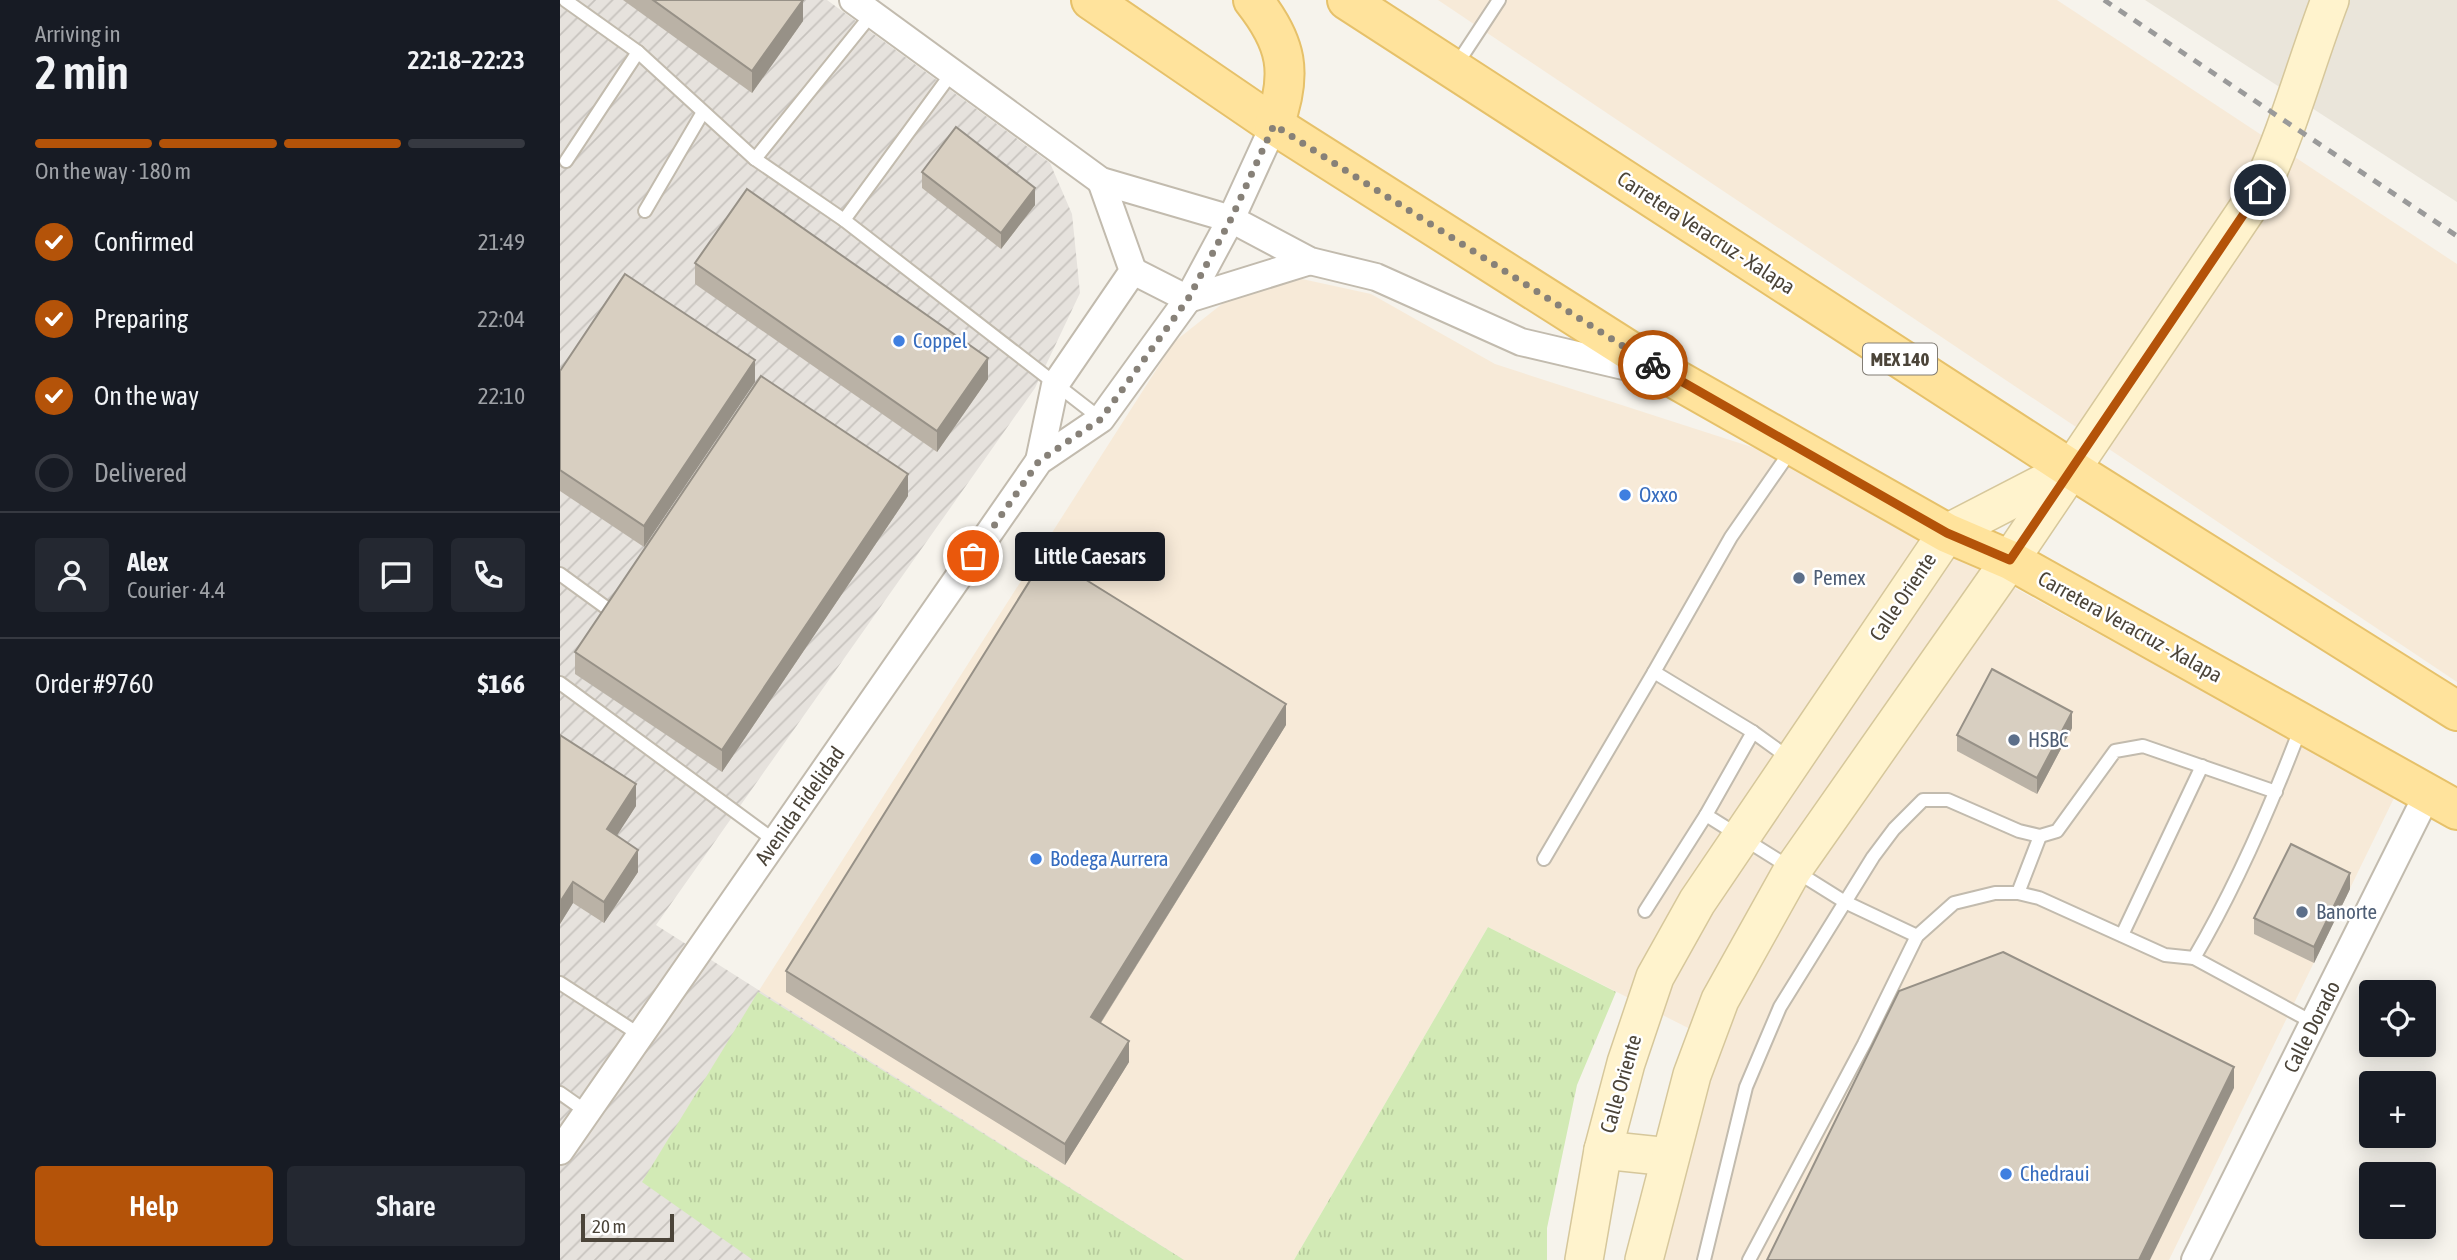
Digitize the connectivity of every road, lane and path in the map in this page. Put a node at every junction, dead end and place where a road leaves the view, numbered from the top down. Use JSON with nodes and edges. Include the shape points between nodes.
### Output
{"nodes":[{"id":1,"x":565,"y":0,"type":"edge"},
{"id":2,"x":1091,"y":0,"type":"edge"},
{"id":3,"x":1253,"y":0,"type":"edge"},
{"id":4,"x":1347,"y":0,"type":"edge"},
{"id":5,"x":1499,"y":0,"type":"edge"},
{"id":6,"x":2330,"y":0,"type":"edge"},
{"id":7,"x":862,"y":7,"type":"edge"},
{"id":8,"x":638,"y":52,"type":"junction"},
{"id":9,"x":1453,"y":70,"type":"junction"},
{"id":10,"x":951,"y":74,"type":"junction"},
{"id":11,"x":703,"y":112,"type":"junction"},
{"id":12,"x":1274,"y":125,"type":"junction"},
{"id":13,"x":755,"y":159,"type":"junction"},
{"id":14,"x":566,"y":161,"type":"dead end"},
{"id":15,"x":1101,"y":181,"type":"junction"},
{"id":16,"x":646,"y":211,"type":"dead end"},
{"id":17,"x":1231,"y":219,"type":"junction"},
{"id":18,"x":844,"y":220,"type":"junction"},
{"id":19,"x":1310,"y":261,"type":"junction"},
{"id":20,"x":1132,"y":271,"type":"junction"},
{"id":21,"x":1188,"y":299,"type":"junction"},
{"id":22,"x":1628,"y":367,"type":"dead end"},
{"id":23,"x":1055,"y":385,"type":"junction"},
{"id":24,"x":1101,"y":419,"type":"junction"},
{"id":25,"x":1795,"y":444,"type":"junction"},
{"id":26,"x":1039,"y":461,"type":"junction"},
{"id":27,"x":2071,"y":469,"type":"junction"},
{"id":28,"x":1947,"y":533,"type":"junction"},
{"id":29,"x":2010,"y":560,"type":"junction"},
{"id":30,"x":560,"y":574,"type":"edge"},
{"id":31,"x":608,"y":609,"type":"edge"},
{"id":32,"x":1654,"y":672,"type":"junction"},
{"id":33,"x":560,"y":683,"type":"edge"},
{"id":34,"x":2457,"y":711,"type":"edge"},
{"id":35,"x":2302,"y":724,"type":"junction"},
{"id":36,"x":1753,"y":732,"type":"junction"},
{"id":37,"x":1792,"y":761,"type":"junction"},
{"id":38,"x":2202,"y":766,"type":"junction"},
{"id":39,"x":2277,"y":792,"type":"junction"},
{"id":40,"x":2443,"y":802,"type":"edge"},
{"id":41,"x":1706,"y":815,"type":"junction"},
{"id":42,"x":1741,"y":836,"type":"junction"},
{"id":43,"x":2040,"y":836,"type":"junction"},
{"id":44,"x":775,"y":841,"type":"junction"},
{"id":45,"x":1544,"y":859,"type":"dead end"},
{"id":46,"x":1792,"y":871,"type":"junction"},
{"id":47,"x":2018,"y":893,"type":"junction"},
{"id":48,"x":1846,"y":902,"type":"junction"},
{"id":49,"x":1645,"y":911,"type":"dead end"},
{"id":50,"x":2122,"y":935,"type":"junction"},
{"id":51,"x":1917,"y":936,"type":"junction"},
{"id":52,"x":2194,"y":958,"type":"junction"},
{"id":53,"x":560,"y":983,"type":"edge"},
{"id":54,"x":2314,"y":1023,"type":"junction"},
{"id":55,"x":640,"y":1035,"type":"junction"},
{"id":56,"x":560,"y":1093,"type":"edge"},
{"id":57,"x":587,"y":1112,"type":"junction"},
{"id":58,"x":1602,"y":1150,"type":"junction"},
{"id":59,"x":560,"y":1151,"type":"edge"},
{"id":60,"x":1670,"y":1157,"type":"junction"},
{"id":61,"x":1584,"y":1260,"type":"edge"},
{"id":62,"x":1644,"y":1260,"type":"edge"},
{"id":63,"x":1704,"y":1260,"type":"edge"},
{"id":64,"x":1749,"y":1260,"type":"edge"},
{"id":65,"x":2195,"y":1260,"type":"edge"}],
"edges":[{"from":1,"to":8,"type":"lane"},
{"from":2,"to":12,"type":"main road","name":"Carretera Veracruz - Xalapa"},
{"from":3,"to":12,"type":"main road","via":[[1281,44],[1286,63]]},
{"from":4,"to":9,"type":"main road","name":"Carretera Veracruz - Xalapa","number":"MEX 140"},
{"from":5,"to":9,"type":"lane"},
{"from":6,"to":27,"type":"main road","via":[[2289,124],[2260,190]]},
{"from":7,"to":10,"type":"street"},
{"from":7,"to":13,"type":"lane"},
{"from":8,"to":11,"type":"lane"},
{"from":8,"to":14,"type":"lane"},
{"from":9,"to":27,"type":"main road","name":"Carretera Veracruz - Xalapa","number":"MEX 140"},
{"from":10,"to":15,"type":"street"},
{"from":10,"to":18,"type":"lane"},
{"from":11,"to":13,"type":"lane"},
{"from":11,"to":16,"type":"lane"},
{"from":12,"to":17,"type":"street","name":"Avenida Fidelidad"},
{"from":12,"to":25,"type":"main road","name":"Carretera Veracruz - Xalapa","via":[[1663,372]]},
{"from":13,"to":18,"type":"lane"},
{"from":15,"to":17,"type":"street"},
{"from":15,"to":20,"type":"street"},
{"from":17,"to":19,"type":"street"},
{"from":17,"to":21,"type":"street","name":"Avenida Fidelidad"},
{"from":18,"to":23,"type":"lane"},
{"from":19,"to":21,"type":"street"},
{"from":19,"to":22,"type":"street","via":[[1376,278],[1521,342]]},
{"from":20,"to":21,"type":"street"},
{"from":20,"to":23,"type":"street","name":"Avenida Fidelidad"},
{"from":21,"to":24,"type":"street","name":"Avenida Fidelidad"},
{"from":23,"to":24,"type":"lane"},
{"from":23,"to":26,"type":"street","name":"Avenida Fidelidad"},
{"from":24,"to":26,"type":"street","name":"Avenida Fidelidad"},
{"from":25,"to":28,"type":"main road","name":"Carretera Veracruz - Xalapa"},
{"from":25,"to":32,"type":"lane","via":[[1731,537]]},
{"from":26,"to":44,"type":"street","name":"Avenida Fidelidad"},
{"from":27,"to":28,"type":"main road","name":"Calle Oriente"},
{"from":27,"to":29,"type":"main road"},
{"from":27,"to":34,"type":"main road","name":"Carretera Veracruz - Xalapa","number":"MEX 140"},
{"from":28,"to":29,"type":"main road","name":"Carretera Veracruz - Xalapa"},
{"from":28,"to":37,"type":"main road","name":"Calle Oriente"},
{"from":29,"to":35,"type":"main road","name":"Carretera Veracruz - Xalapa"},
{"from":29,"to":46,"type":"main road"},
{"from":30,"to":31,"type":"lane"},
{"from":32,"to":36,"type":"lane"},
{"from":32,"to":45,"type":"lane"},
{"from":33,"to":44,"type":"lane"},
{"from":35,"to":39,"type":"lane"},
{"from":35,"to":40,"type":"main road","name":"Carretera Veracruz - Xalapa"},
{"from":36,"to":37,"type":"lane"},
{"from":36,"to":41,"type":"lane"},
{"from":37,"to":42,"type":"main road","name":"Calle Oriente"},
{"from":38,"to":39,"type":"lane"},
{"from":38,"to":43,"type":"lane","via":[[2143,746],[2115,751],[2057,831]]},
{"from":38,"to":50,"type":"lane"},
{"from":39,"to":52,"type":"lane"},
{"from":40,"to":54,"type":"street","name":"Calle Dorado"},
{"from":41,"to":42,"type":"lane"},
{"from":41,"to":49,"type":"lane"},
{"from":42,"to":46,"type":"lane"},
{"from":42,"to":58,"type":"main road","name":"Calle Oriente","via":[[1655,976]]},
{"from":43,"to":47,"type":"lane"},
{"from":43,"to":48,"type":"lane","via":[[1948,800],[1923,800],[1894,829]]},
{"from":44,"to":55,"type":"street","name":"Avenida Fidelidad"},
{"from":46,"to":48,"type":"lane"},
{"from":46,"to":60,"type":"main road","via":[[1720,1000],[1692,1075]]},
{"from":47,"to":50,"type":"lane"},
{"from":47,"to":51,"type":"lane","via":[[1954,902]]},
{"from":48,"to":51,"type":"lane"},
{"from":48,"to":63,"type":"lane","via":[[1780,1007],[1746,1087]]},
{"from":50,"to":52,"type":"lane","via":[[2165,955]]},
{"from":51,"to":64,"type":"lane"},
{"from":52,"to":54,"type":"lane"},
{"from":53,"to":55,"type":"lane"},
{"from":54,"to":65,"type":"street","name":"Calle Dorado"},
{"from":55,"to":57,"type":"street","name":"Avenida Fidelidad"},
{"from":56,"to":57,"type":"lane"},
{"from":57,"to":59,"type":"street","name":"Avenida Fidelidad"},
{"from":58,"to":60,"type":"main road"},
{"from":58,"to":61,"type":"main road","name":"Calle Oriente"},
{"from":60,"to":62,"type":"main road"}]}
